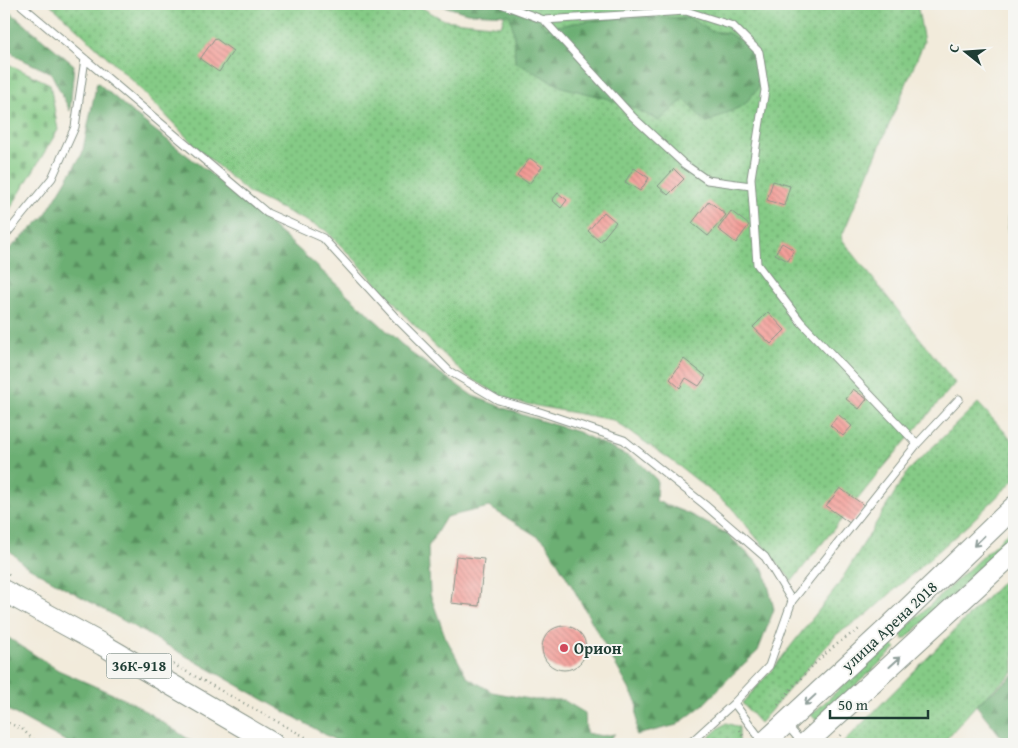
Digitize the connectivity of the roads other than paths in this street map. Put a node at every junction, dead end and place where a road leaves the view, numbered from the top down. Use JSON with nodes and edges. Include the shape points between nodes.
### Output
{"nodes":[{"id":1,"x":20,"y":4,"type":"edge"},
{"id":2,"x":501,"y":4,"type":"edge"},
{"id":3,"x":544,"y":20,"type":"junction"},
{"id":4,"x":85,"y":59,"type":"junction"},
{"id":5,"x":751,"y":186,"type":"junction"},
{"id":6,"x":4,"y":237,"type":"edge"},
{"id":7,"x":959,"y":399,"type":"dead end"},
{"id":8,"x":917,"y":444,"type":"junction"},
{"id":9,"x":1014,"y":507,"type":"edge"},
{"id":10,"x":1014,"y":552,"type":"edge"},
{"id":11,"x":4,"y":591,"type":"edge"},
{"id":12,"x":792,"y":601,"type":"junction"},
{"id":13,"x":734,"y":703,"type":"junction"},
{"id":14,"x":785,"y":723,"type":"junction"},
{"id":15,"x":273,"y":744,"type":"edge"},
{"id":16,"x":689,"y":744,"type":"edge"},
{"id":17,"x":763,"y":744,"type":"edge"},
{"id":18,"x":804,"y":744,"type":"edge"}],
"edges":[{"from":1,"to":4,"type":"lane"},
{"from":2,"to":3,"type":"lane"},
{"from":3,"to":5,"type":"lane","via":[[633,117],[684,164],[707,180]]},
{"from":3,"to":5,"type":"lane","via":[[686,11],[733,26],[759,52],[765,90]]},
{"from":4,"to":6,"type":"lane","via":[[75,126],[52,178]]},
{"from":4,"to":12,"type":"lane","via":[[267,213],[323,238],[449,371],[498,400],[624,440],[765,557]]},
{"from":5,"to":8,"type":"lane","via":[[757,264],[801,322]]},
{"from":7,"to":8,"type":"lane"},
{"from":8,"to":12,"type":"lane"},
{"from":9,"to":14,"type":"main road","name":"улица Арена 2018","one_way":true},
{"from":18,"to":10,"type":"main road","name":"улица Арена 2018","one_way":true},
{"from":11,"to":15,"type":"main road","number":"36К-918"},
{"from":12,"to":13,"type":"lane","via":[[769,666]]},
{"from":13,"to":16,"type":"lane"},
{"from":13,"to":17,"type":"lane"},
{"from":14,"to":17,"type":"main road","name":"улица Арена 2018"},
{"from":14,"to":18,"type":"lane"}]}
